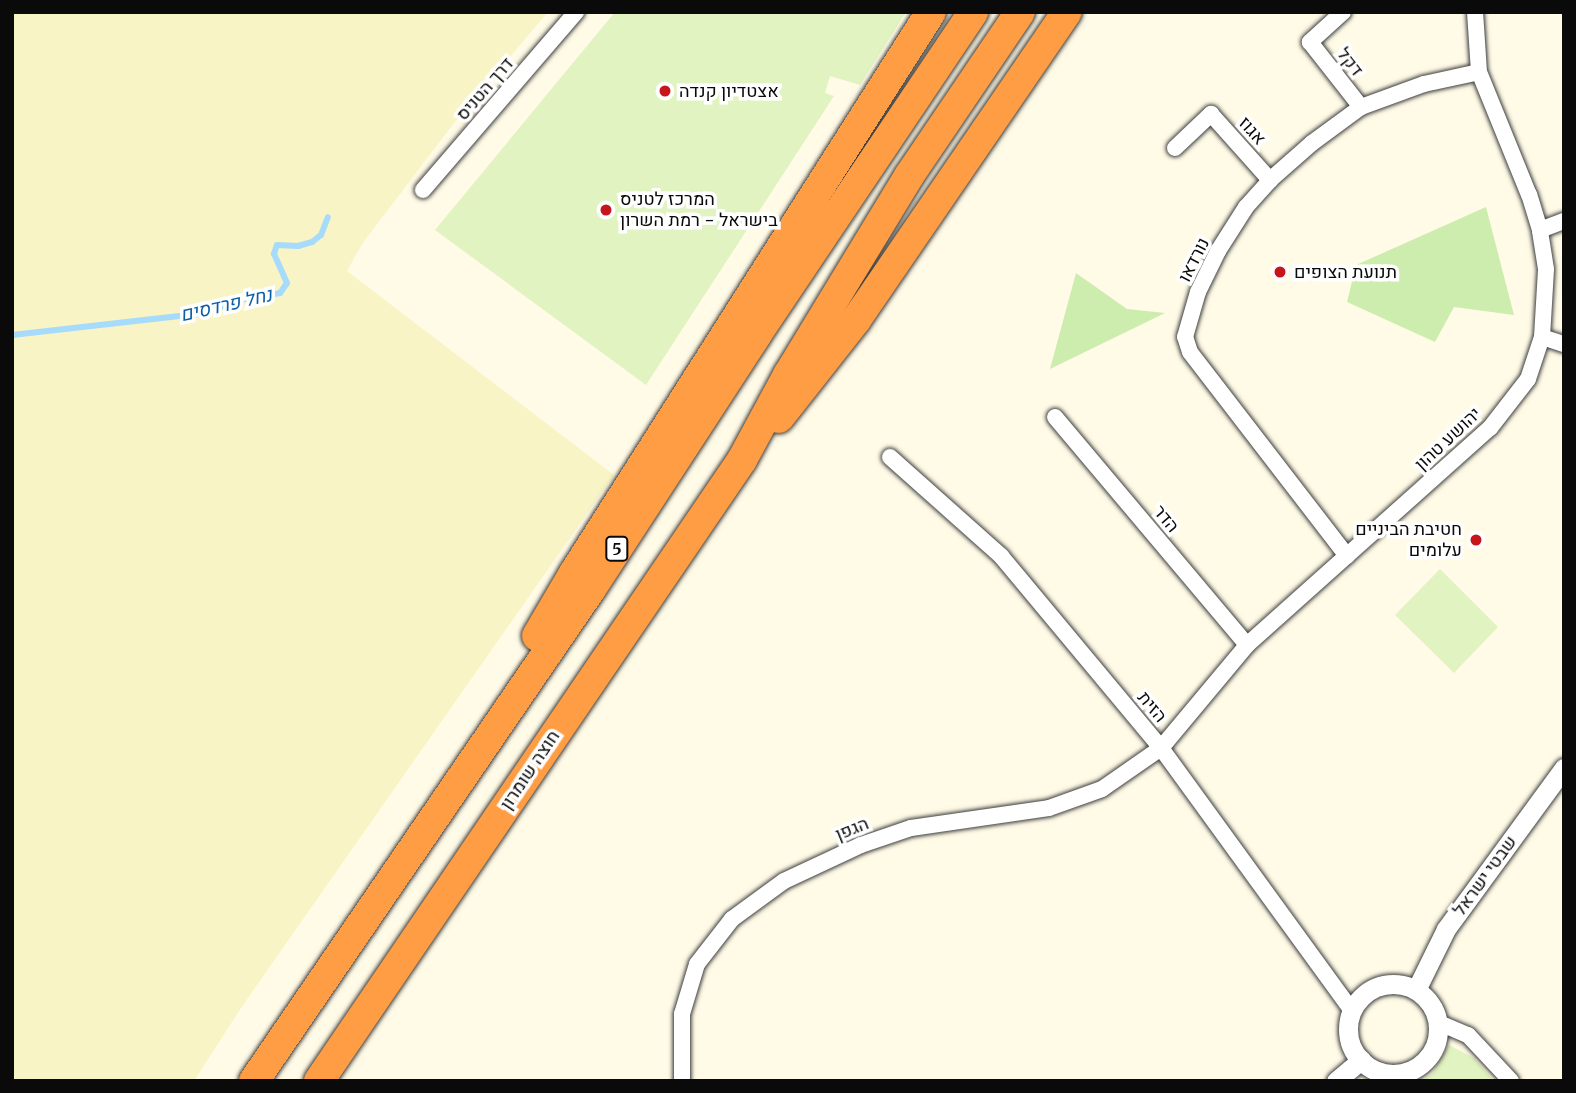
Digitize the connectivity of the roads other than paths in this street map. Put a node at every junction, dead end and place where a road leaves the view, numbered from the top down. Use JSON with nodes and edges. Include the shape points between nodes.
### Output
{"nodes":[{"id":1,"x":576,"y":12,"type":"edge"},
{"id":2,"x":931,"y":12,"type":"edge"},
{"id":3,"x":973,"y":12,"type":"edge"},
{"id":4,"x":1020,"y":12,"type":"edge"},
{"id":5,"x":1067,"y":12,"type":"edge"},
{"id":6,"x":1343,"y":12,"type":"edge"},
{"id":7,"x":1475,"y":12,"type":"edge"},
{"id":8,"x":1479,"y":72,"type":"junction"},
{"id":9,"x":1361,"y":107,"type":"junction"},
{"id":10,"x":1175,"y":148,"type":"dead end"},
{"id":11,"x":1270,"y":180,"type":"junction"},
{"id":12,"x":423,"y":190,"type":"dead end"},
{"id":13,"x":1564,"y":221,"type":"edge"},
{"id":14,"x":1540,"y":230,"type":"junction"},
{"id":15,"x":1542,"y":337,"type":"junction"},
{"id":16,"x":1564,"y":344,"type":"edge"},
{"id":17,"x":1055,"y":417,"type":"dead end"},
{"id":18,"x":890,"y":457,"type":"dead end"},
{"id":19,"x":742,"y":460,"type":"junction"},
{"id":20,"x":1347,"y":556,"type":"junction"},
{"id":21,"x":1247,"y":645,"type":"junction"},
{"id":22,"x":1161,"y":748,"type":"junction"},
{"id":23,"x":1564,"y":768,"type":"edge"},
{"id":24,"x":436,"y":812,"type":"junction"},
{"id":25,"x":1416,"y":990,"type":"junction"},
{"id":26,"x":1352,"y":1011,"type":"junction"},
{"id":27,"x":1437,"y":1022,"type":"junction"},
{"id":28,"x":1360,"y":1060,"type":"junction"},
{"id":29,"x":1382,"y":1077,"type":"edge"},
{"id":30,"x":254,"y":1081,"type":"edge"},
{"id":31,"x":319,"y":1081,"type":"edge"},
{"id":32,"x":682,"y":1081,"type":"edge"},
{"id":33,"x":1336,"y":1081,"type":"edge"},
{"id":34,"x":1511,"y":1081,"type":"edge"}],
"edges":[{"from":1,"to":12,"type":"street","name":"דרך הטניס"},
{"from":2,"to":24,"type":"highway","via":[[573,573]]},
{"from":3,"to":24,"type":"highway","number":"5","via":[[591,589]]},
{"from":4,"to":19,"type":"highway","via":[[909,176]]},
{"from":5,"to":19,"type":"highway","via":[[856,320]]},
{"from":6,"to":9,"type":"street","name":"דקל","via":[[1310,42]]},
{"from":7,"to":8,"type":"street","name":"יהושע טהון"},
{"from":8,"to":9,"type":"street","name":"נורדאו","via":[[1424,84]]},
{"from":8,"to":14,"type":"street","name":"יהושע טהון"},
{"from":9,"to":11,"type":"street","name":"נורדאו"},
{"from":10,"to":11,"type":"street","name":"אגוז","via":[[1211,114]]},
{"from":11,"to":20,"type":"street","name":"נורדאו","via":[[1218,251],[1198,292],[1185,337],[1190,352]]},
{"from":13,"to":14,"type":"street"},
{"from":14,"to":15,"type":"street","name":"יהושע טהון","via":[[1546,269]]},
{"from":15,"to":16,"type":"street"},
{"from":15,"to":20,"type":"street","name":"יהושע טהון","via":[[1528,379],[1490,428]]},
{"from":17,"to":21,"type":"street","name":"הדר"},
{"from":18,"to":22,"type":"street","name":"הזית","via":[[1001,556]]},
{"from":19,"to":31,"type":"highway","name":"חוצה שומרון"},
{"from":20,"to":21,"type":"street","name":"יהושע טהון"},
{"from":21,"to":22,"type":"street","name":"יהושע טהון"},
{"from":22,"to":26,"type":"street","name":"הזית"},
{"from":22,"to":32,"type":"street","name":"הגפן","via":[[1102,789],[1049,808],[911,828],[861,845],[784,881],[732,919],[696,964],[682,1014]]},
{"from":23,"to":25,"type":"street","name":"שבטי ישראל","via":[[1446,929]]},
{"from":24,"to":30,"type":"highway","number":"5"},
{"from":25,"to":26,"type":"street","via":[[1394,984],[1372,989]]},
{"from":25,"to":27,"type":"street","via":[[1426,998]]},
{"from":26,"to":28,"type":"street","via":[[1349,1037]]},
{"from":27,"to":29,"type":"street","via":[[1437,1037],[1423,1062]]},
{"from":27,"to":34,"type":"street","via":[[1468,1035]]},
{"from":28,"to":29,"type":"street"},
{"from":28,"to":33,"type":"street"}]}
